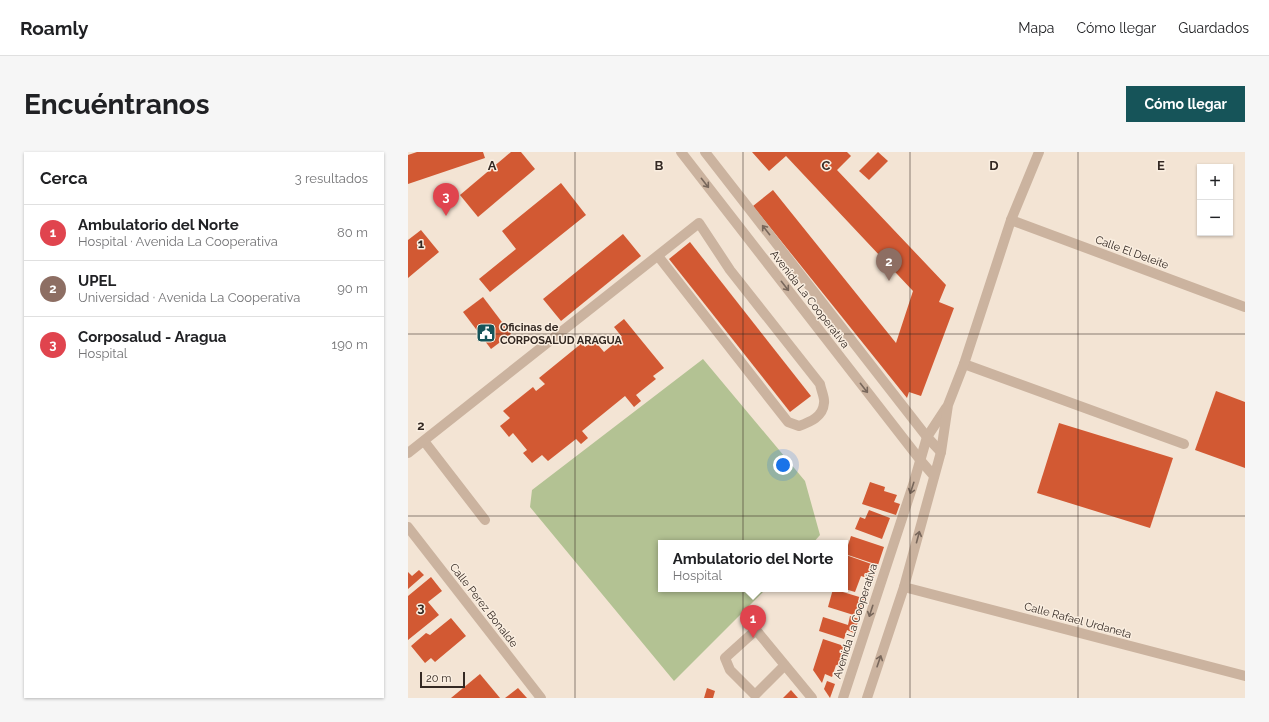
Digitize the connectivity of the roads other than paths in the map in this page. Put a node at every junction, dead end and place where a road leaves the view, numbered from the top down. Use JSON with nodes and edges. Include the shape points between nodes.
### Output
{"nodes":[{"id":1,"x":681,"y":152,"type":"edge"},
{"id":2,"x":705,"y":152,"type":"edge"},
{"id":3,"x":1039,"y":152,"type":"edge"},
{"id":4,"x":1010,"y":220,"type":"junction"},
{"id":5,"x":658,"y":256,"type":"junction"},
{"id":6,"x":1245,"y":307,"type":"edge"},
{"id":7,"x":964,"y":364,"type":"junction"},
{"id":8,"x":948,"y":405,"type":"junction"},
{"id":9,"x":927,"y":437,"type":"junction"},
{"id":10,"x":424,"y":441,"type":"junction"},
{"id":11,"x":1184,"y":444,"type":"dead end"},
{"id":12,"x":941,"y":452,"type":"junction"},
{"id":13,"x":408,"y":453,"type":"edge"},
{"id":14,"x":921,"y":461,"type":"junction"},
{"id":15,"x":934,"y":476,"type":"junction"},
{"id":16,"x":485,"y":520,"type":"dead end"},
{"id":17,"x":408,"y":527,"type":"edge"},
{"id":18,"x":904,"y":587,"type":"junction"},
{"id":19,"x":785,"y":665,"type":"junction"},
{"id":20,"x":1245,"y":676,"type":"edge"},
{"id":21,"x":541,"y":698,"type":"edge"},
{"id":22,"x":812,"y":698,"type":"edge"},
{"id":23,"x":843,"y":698,"type":"edge"},
{"id":24,"x":867,"y":698,"type":"edge"}],
"edges":[{"from":1,"to":14,"type":"street","name":"Avenida La Cooperativa","one_way":true},
{"from":9,"to":2,"type":"street","name":"Avenida La Cooperativa","one_way":true},
{"from":3,"to":4,"type":"street"},
{"from":4,"to":6,"type":"street","name":"Calle El Deleite"},
{"from":4,"to":7,"type":"street"},
{"from":5,"to":5,"type":"street","via":[[699,223],[730,270],[820,384],[825,402],[822,412],[812,421],[799,426],[788,422]]},
{"from":5,"to":10,"type":"street"},
{"from":7,"to":8,"type":"street"},
{"from":7,"to":11,"type":"street"},
{"from":8,"to":9,"type":"street"},
{"from":8,"to":12,"type":"street"},
{"from":9,"to":12,"type":"street"},
{"from":9,"to":14,"type":"street","name":"Avenida La Cooperativa"},
{"from":10,"to":13,"type":"street"},
{"from":10,"to":16,"type":"street"},
{"from":12,"to":15,"type":"street"},
{"from":14,"to":15,"type":"street","name":"Avenida La Cooperativa"},
{"from":14,"to":23,"type":"street","name":"Avenida La Cooperativa","one_way":true},
{"from":18,"to":15,"type":"street","one_way":true},
{"from":17,"to":21,"type":"street","name":"Calle Perez Bonalde"},
{"from":18,"to":20,"type":"street","name":"Calle Rafael Urdaneta"},
{"from":24,"to":18,"type":"street","one_way":true},
{"from":19,"to":19,"type":"street","via":[[756,630],[725,658],[730,670],[755,695]]},
{"from":19,"to":22,"type":"street"}]}
